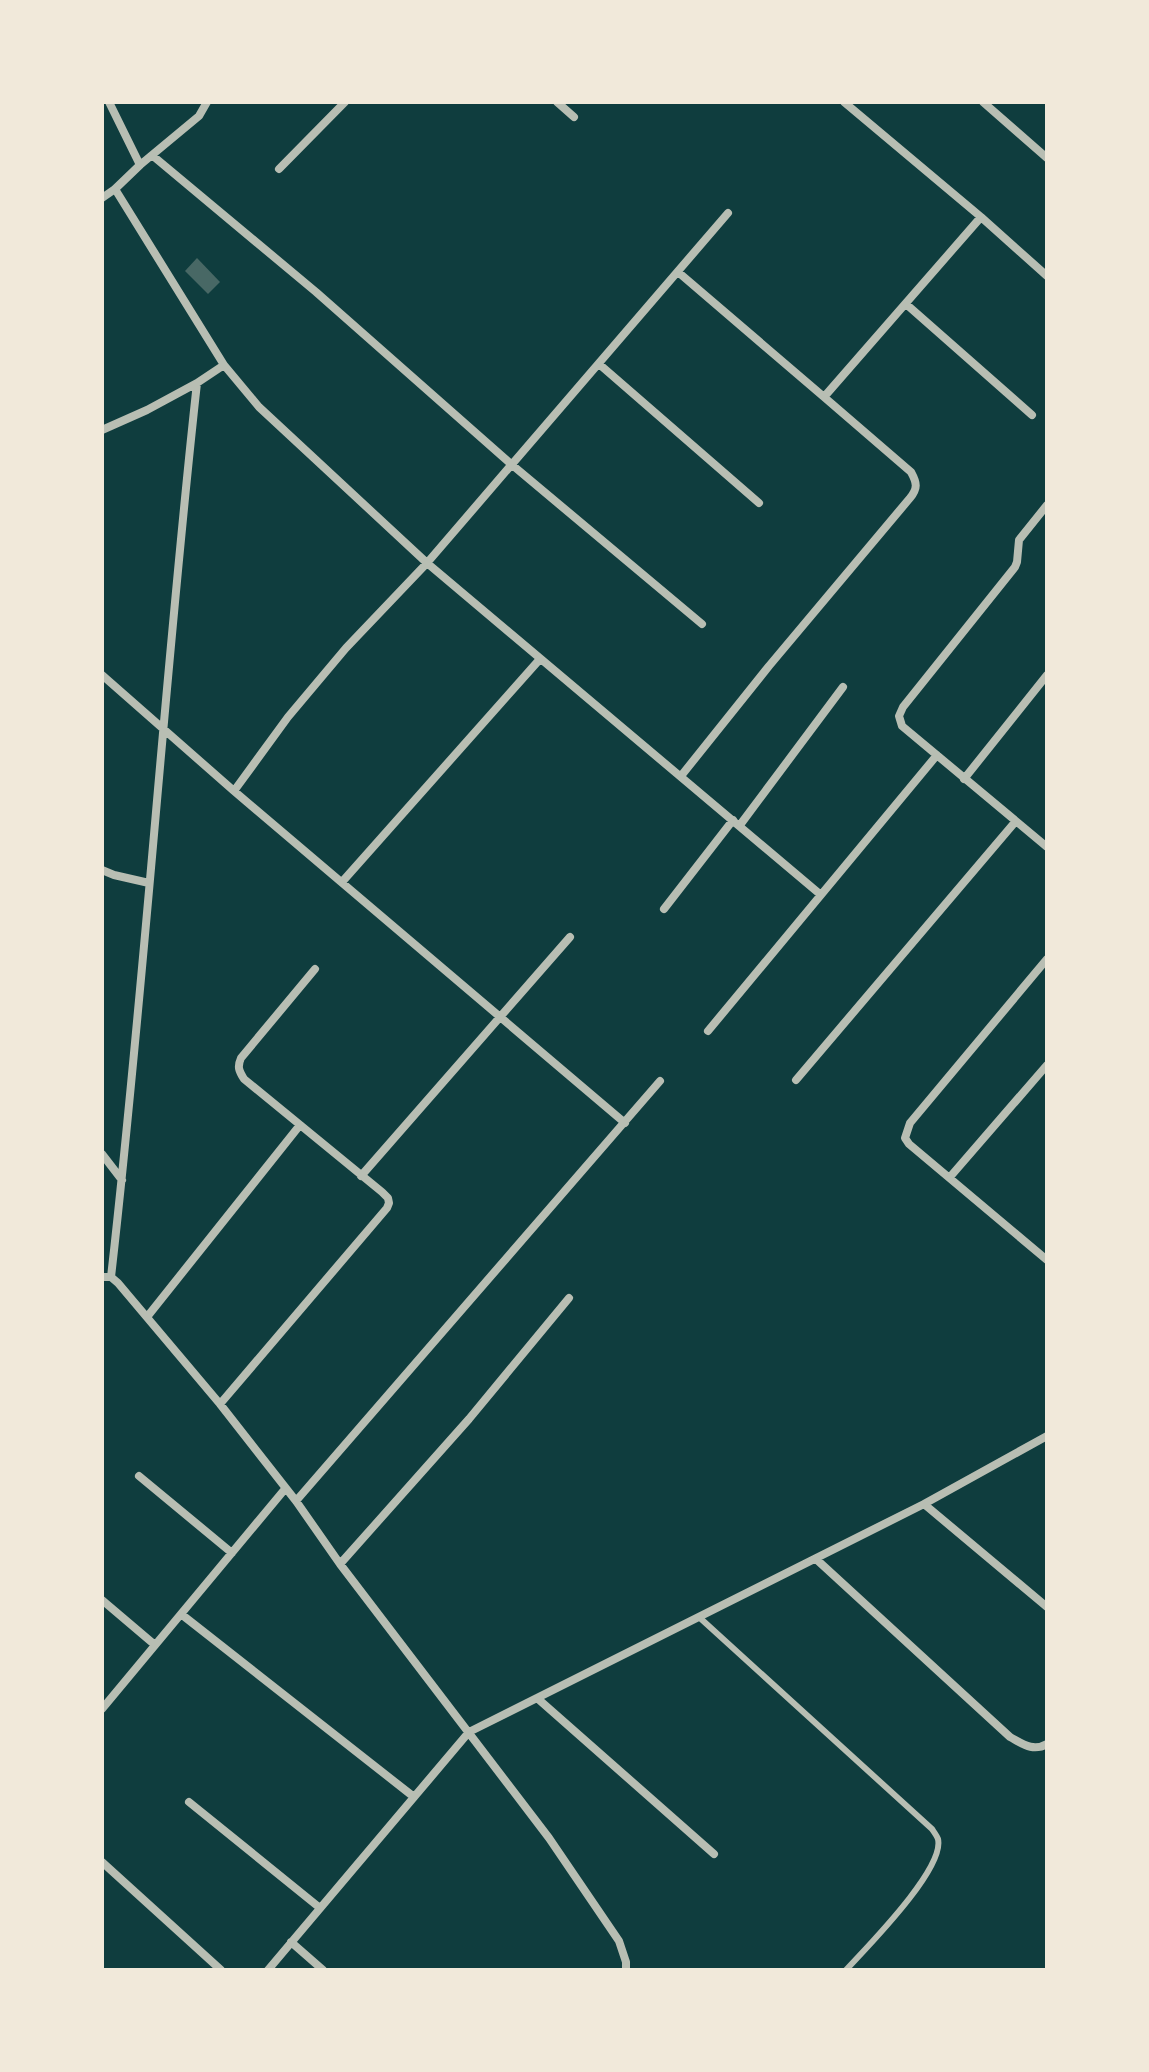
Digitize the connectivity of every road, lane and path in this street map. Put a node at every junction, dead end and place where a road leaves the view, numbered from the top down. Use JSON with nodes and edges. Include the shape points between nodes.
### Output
{"nodes":[{"id":1,"x":109,"y":102,"type":"edge"},
{"id":2,"x":207,"y":102,"type":"edge"},
{"id":3,"x":345,"y":102,"type":"edge"},
{"id":4,"x":557,"y":102,"type":"edge"},
{"id":5,"x":844,"y":102,"type":"edge"},
{"id":6,"x":983,"y":102,"type":"edge"},
{"id":7,"x":574,"y":117,"type":"dead end"},
{"id":8,"x":153,"y":156,"type":"junction"},
{"id":9,"x":1047,"y":158,"type":"edge"},
{"id":10,"x":140,"y":165,"type":"junction"},
{"id":11,"x":279,"y":169,"type":"dead end"},
{"id":12,"x":115,"y":189,"type":"junction"},
{"id":13,"x":102,"y":198,"type":"edge"},
{"id":14,"x":728,"y":213,"type":"dead end"},
{"id":15,"x":981,"y":217,"type":"junction"},
{"id":16,"x":678,"y":272,"type":"junction"},
{"id":17,"x":1047,"y":276,"type":"edge"},
{"id":18,"x":906,"y":304,"type":"junction"},
{"id":19,"x":599,"y":364,"type":"junction"},
{"id":20,"x":224,"y":365,"type":"junction"},
{"id":21,"x":197,"y":383,"type":"junction"},
{"id":22,"x":824,"y":397,"type":"junction"},
{"id":23,"x":1032,"y":415,"type":"dead end"},
{"id":24,"x":102,"y":430,"type":"edge"},
{"id":25,"x":511,"y":464,"type":"junction"},
{"id":26,"x":759,"y":503,"type":"dead end"},
{"id":27,"x":1047,"y":505,"type":"edge"},
{"id":28,"x":427,"y":563,"type":"junction"},
{"id":29,"x":702,"y":624,"type":"dead end"},
{"id":30,"x":540,"y":659,"type":"junction"},
{"id":31,"x":102,"y":675,"type":"edge"},
{"id":32,"x":1047,"y":675,"type":"edge"},
{"id":33,"x":843,"y":687,"type":"dead end"},
{"id":34,"x":164,"y":729,"type":"junction"},
{"id":35,"x":937,"y":755,"type":"junction"},
{"id":36,"x":681,"y":776,"type":"junction"},
{"id":37,"x":964,"y":779,"type":"junction"},
{"id":38,"x":234,"y":791,"type":"junction"},
{"id":39,"x":1015,"y":822,"type":"junction"},
{"id":40,"x":736,"y":823,"type":"junction"},
{"id":41,"x":1047,"y":847,"type":"edge"},
{"id":42,"x":102,"y":870,"type":"edge"},
{"id":43,"x":342,"y":882,"type":"junction"},
{"id":44,"x":149,"y":883,"type":"junction"},
{"id":45,"x":821,"y":895,"type":"junction"},
{"id":46,"x":664,"y":909,"type":"dead end"},
{"id":47,"x":570,"y":937,"type":"dead end"},
{"id":48,"x":1047,"y":959,"type":"edge"},
{"id":49,"x":315,"y":969,"type":"dead end"},
{"id":50,"x":500,"y":1015,"type":"junction"},
{"id":51,"x":708,"y":1031,"type":"dead end"},
{"id":52,"x":1047,"y":1065,"type":"edge"},
{"id":53,"x":796,"y":1080,"type":"dead end"},
{"id":54,"x":660,"y":1081,"type":"dead end"},
{"id":55,"x":625,"y":1123,"type":"junction"},
{"id":56,"x":300,"y":1125,"type":"junction"},
{"id":57,"x":102,"y":1154,"type":"edge"},
{"id":58,"x":361,"y":1176,"type":"junction"},
{"id":59,"x":950,"y":1177,"type":"junction"},
{"id":60,"x":122,"y":1181,"type":"junction"},
{"id":61,"x":1047,"y":1260,"type":"edge"},
{"id":62,"x":106,"y":1277,"type":"edge"},
{"id":63,"x":569,"y":1298,"type":"dead end"},
{"id":64,"x":147,"y":1317,"type":"junction"},
{"id":65,"x":220,"y":1404,"type":"junction"},
{"id":66,"x":1047,"y":1436,"type":"edge"},
{"id":67,"x":139,"y":1476,"type":"dead end"},
{"id":68,"x":285,"y":1489,"type":"junction"},
{"id":69,"x":296,"y":1501,"type":"junction"},
{"id":70,"x":924,"y":1504,"type":"junction"},
{"id":71,"x":232,"y":1553,"type":"junction"},
{"id":72,"x":816,"y":1559,"type":"junction"},
{"id":73,"x":340,"y":1564,"type":"junction"},
{"id":74,"x":102,"y":1600,"type":"edge"},
{"id":75,"x":1047,"y":1607,"type":"edge"},
{"id":76,"x":181,"y":1614,"type":"junction"},
{"id":77,"x":700,"y":1618,"type":"junction"},
{"id":78,"x":155,"y":1645,"type":"junction"},
{"id":79,"x":537,"y":1698,"type":"junction"},
{"id":80,"x":104,"y":1702,"type":"edge"},
{"id":81,"x":469,"y":1732,"type":"junction"},
{"id":82,"x":1047,"y":1744,"type":"edge"},
{"id":83,"x":414,"y":1797,"type":"junction"},
{"id":84,"x":189,"y":1802,"type":"dead end"},
{"id":85,"x":714,"y":1854,"type":"dead end"},
{"id":86,"x":102,"y":1862,"type":"edge"},
{"id":87,"x":320,"y":1908,"type":"junction"},
{"id":88,"x":291,"y":1942,"type":"junction"},
{"id":89,"x":221,"y":1970,"type":"edge"},
{"id":90,"x":268,"y":1970,"type":"edge"},
{"id":91,"x":323,"y":1970,"type":"edge"},
{"id":92,"x":626,"y":1970,"type":"edge"},
{"id":93,"x":846,"y":1970,"type":"edge"}],
"edges":[{"from":1,"to":10,"type":"street"},
{"from":2,"to":8,"type":"street","via":[[199,116]]},
{"from":3,"to":11,"type":"street"},
{"from":4,"to":7,"type":"street"},
{"from":5,"to":15,"type":"street"},
{"from":6,"to":9,"type":"street"},
{"from":8,"to":10,"type":"street"},
{"from":8,"to":25,"type":"street"},
{"from":10,"to":12,"type":"street"},
{"from":12,"to":13,"type":"street"},
{"from":12,"to":20,"type":"street"},
{"from":14,"to":16,"type":"street"},
{"from":15,"to":17,"type":"street"},
{"from":15,"to":18,"type":"street"},
{"from":16,"to":19,"type":"street"},
{"from":16,"to":22,"type":"street"},
{"from":18,"to":22,"type":"street"},
{"from":18,"to":23,"type":"street"},
{"from":19,"to":25,"type":"street"},
{"from":19,"to":26,"type":"street"},
{"from":20,"to":21,"type":"street"},
{"from":20,"to":28,"type":"street","via":[[259,407]]},
{"from":21,"to":24,"type":"street"},
{"from":21,"to":34,"type":"street"},
{"from":22,"to":36,"type":"street","via":[[911,472],[917,488]]},
{"from":25,"to":28,"type":"street"},
{"from":25,"to":29,"type":"street"},
{"from":27,"to":35,"type":"street","via":[[1019,540],[1015,567],[899,716],[902,726]]},
{"from":28,"to":30,"type":"street"},
{"from":28,"to":38,"type":"street","via":[[346,648]]},
{"from":30,"to":36,"type":"street"},
{"from":30,"to":43,"type":"street"},
{"from":31,"to":34,"type":"street"},
{"from":32,"to":37,"type":"street"},
{"from":33,"to":40,"type":"street"},
{"from":34,"to":38,"type":"street"},
{"from":34,"to":44,"type":"street"},
{"from":35,"to":37,"type":"street"},
{"from":35,"to":45,"type":"street"},
{"from":36,"to":40,"type":"street"},
{"from":37,"to":39,"type":"street"},
{"from":38,"to":43,"type":"street"},
{"from":39,"to":41,"type":"street"},
{"from":39,"to":53,"type":"street"},
{"from":40,"to":45,"type":"street"},
{"from":40,"to":46,"type":"street"},
{"from":42,"to":44,"type":"street"},
{"from":43,"to":50,"type":"street"},
{"from":44,"to":60,"type":"street"},
{"from":45,"to":51,"type":"street"},
{"from":47,"to":50,"type":"street"},
{"from":48,"to":59,"type":"street","via":[[906,1131],[909,1144]]},
{"from":49,"to":56,"type":"street","via":[[238,1065],[244,1079]]},
{"from":50,"to":55,"type":"street"},
{"from":50,"to":58,"type":"street"},
{"from":52,"to":59,"type":"street"},
{"from":54,"to":55,"type":"street"},
{"from":55,"to":69,"type":"street"},
{"from":56,"to":58,"type":"street"},
{"from":56,"to":64,"type":"street"},
{"from":57,"to":60,"type":"street"},
{"from":58,"to":65,"type":"street","via":[[388,1198],[387,1208]]},
{"from":59,"to":61,"type":"street"},
{"from":60,"to":62,"type":"street"},
{"from":62,"to":64,"type":"street"},
{"from":63,"to":73,"type":"street"},
{"from":64,"to":65,"type":"street"},
{"from":65,"to":68,"type":"street"},
{"from":66,"to":70,"type":"street"},
{"from":67,"to":71,"type":"street"},
{"from":68,"to":69,"type":"street"},
{"from":68,"to":71,"type":"street"},
{"from":69,"to":73,"type":"street"},
{"from":70,"to":72,"type":"street"},
{"from":70,"to":75,"type":"street"},
{"from":71,"to":76,"type":"street"},
{"from":72,"to":77,"type":"street"},
{"from":72,"to":82,"type":"street","via":[[1010,1737],[1039,1749]]},
{"from":73,"to":81,"type":"street"},
{"from":74,"to":78,"type":"street"},
{"from":76,"to":78,"type":"street"},
{"from":76,"to":83,"type":"street"},
{"from":77,"to":79,"type":"street"},
{"from":77,"to":93,"type":"lane","via":[[938,1837],[934,1859],[916,1890]]},
{"from":78,"to":80,"type":"street"},
{"from":79,"to":81,"type":"street"},
{"from":79,"to":85,"type":"street"},
{"from":81,"to":83,"type":"street"},
{"from":81,"to":92,"type":"street","via":[[619,1941]]},
{"from":83,"to":87,"type":"street"},
{"from":84,"to":87,"type":"street"},
{"from":86,"to":89,"type":"street"},
{"from":87,"to":88,"type":"street"},
{"from":88,"to":90,"type":"street"},
{"from":88,"to":91,"type":"street"}]}
